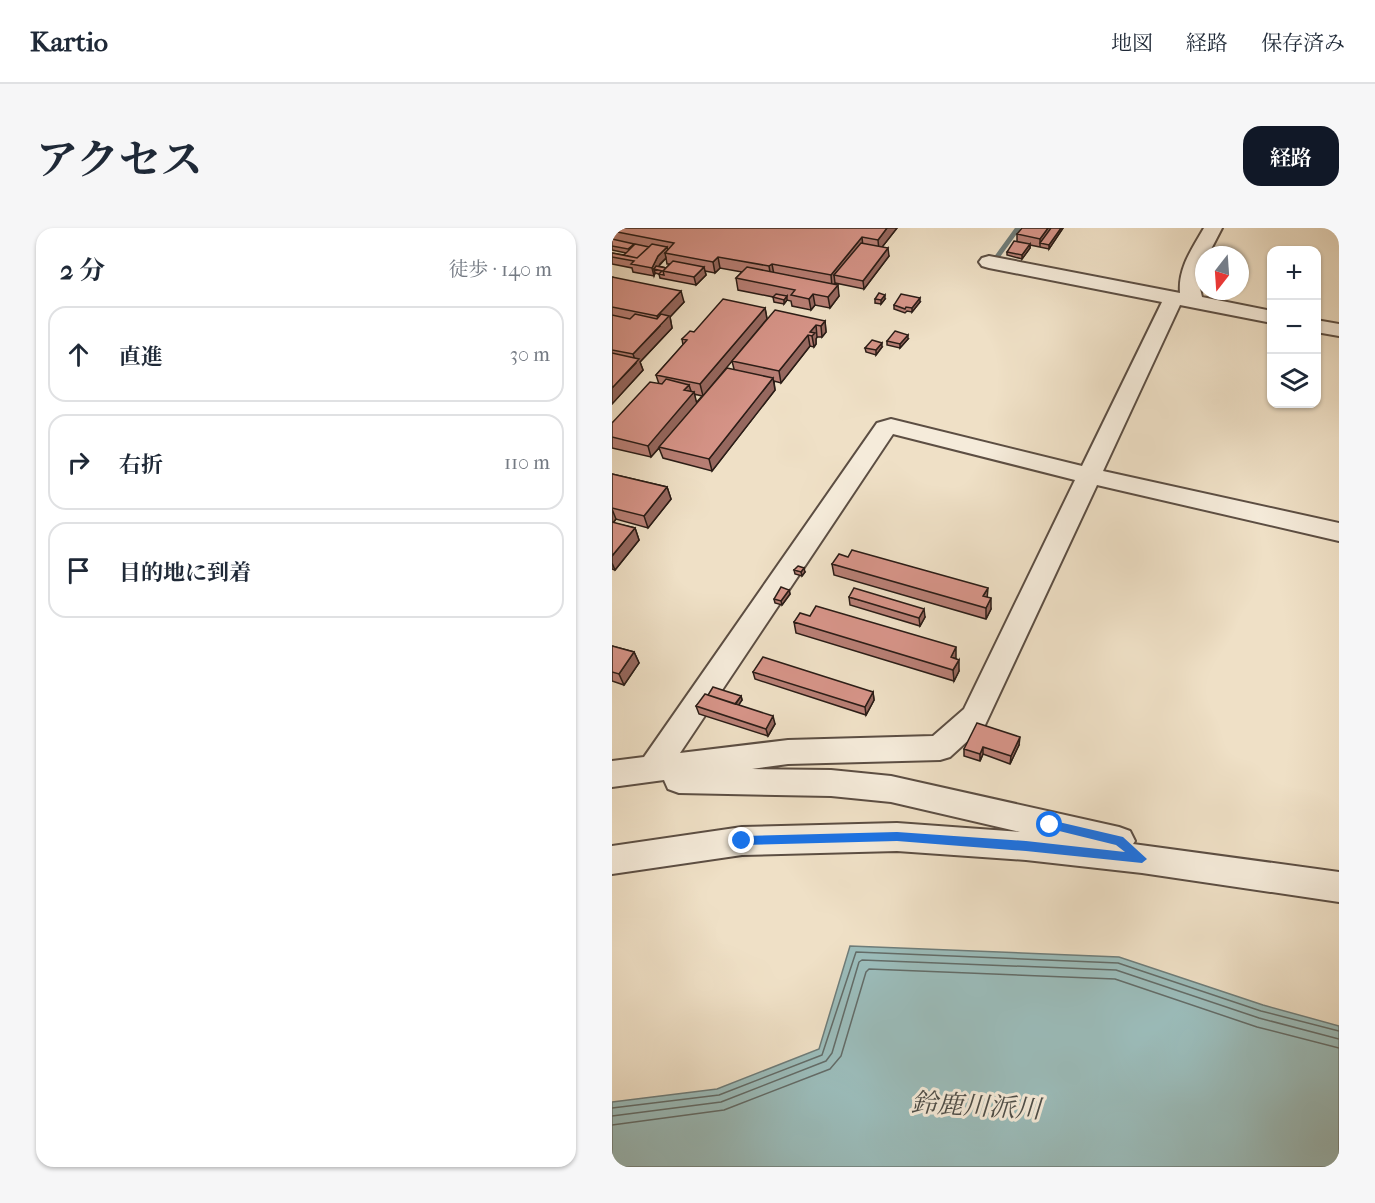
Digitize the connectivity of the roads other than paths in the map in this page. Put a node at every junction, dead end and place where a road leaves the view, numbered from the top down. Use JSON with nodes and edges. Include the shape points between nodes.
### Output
{"nodes":[{"id":1,"x":1213,"y":228,"type":"edge"},
{"id":2,"x":989,"y":262,"type":"dead end"},
{"id":3,"x":1183,"y":301,"type":"junction"},
{"id":4,"x":1267,"y":316,"type":"edge"},
{"id":5,"x":1321,"y":327,"type":"edge"},
{"id":6,"x":1339,"y":330,"type":"edge"},
{"id":7,"x":1091,"y":476,"type":"junction"},
{"id":8,"x":1339,"y":532,"type":"edge"},
{"id":9,"x":653,"y":769,"type":"junction"},
{"id":10,"x":1142,"y":859,"type":"junction"},
{"id":11,"x":612,"y":860,"type":"edge"},
{"id":12,"x":1339,"y":887,"type":"edge"}],
"edges":[{"from":1,"to":3,"type":"street","via":[[1189,276],[1189,294]]},
{"from":2,"to":3,"type":"street"},
{"from":3,"to":4,"type":"street"},
{"from":3,"to":7,"type":"street"},
{"from":5,"to":6,"type":"street"},
{"from":7,"to":8,"type":"street"},
{"from":7,"to":9,"type":"street","via":[[975,717],[940,748],[788,752]]},
{"from":7,"to":9,"type":"street","via":[[891,426],[885,428]]},
{"from":9,"to":10,"type":"street","via":[[612,774],[891,789],[1119,841]]},
{"from":10,"to":11,"type":"street","via":[[897,837],[742,841]]},
{"from":10,"to":12,"type":"street"}]}
